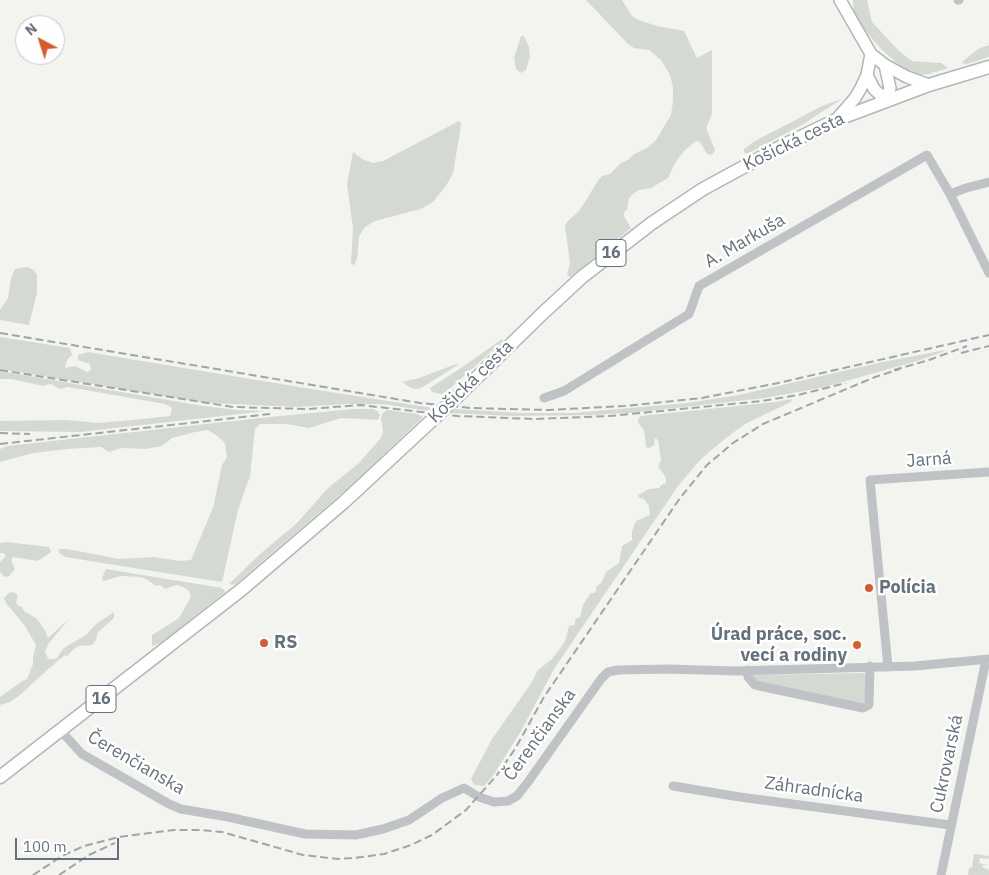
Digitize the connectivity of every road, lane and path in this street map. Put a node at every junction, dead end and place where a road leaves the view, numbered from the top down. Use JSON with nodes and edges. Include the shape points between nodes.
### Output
{"nodes":[{"id":1,"x":840,"y":0,"type":"edge"},
{"id":2,"x":871,"y":54,"type":"junction"},
{"id":3,"x":885,"y":65,"type":"junction"},
{"id":4,"x":989,"y":68,"type":"edge"},
{"id":5,"x":868,"y":75,"type":"junction"},
{"id":6,"x":929,"y":85,"type":"junction"},
{"id":7,"x":886,"y":100,"type":"junction"},
{"id":8,"x":836,"y":120,"type":"junction"},
{"id":9,"x":989,"y":182,"type":"edge"},
{"id":10,"x":950,"y":194,"type":"junction"},
{"id":11,"x":989,"y":273,"type":"edge"},
{"id":12,"x":544,"y":398,"type":"dead end"},
{"id":13,"x":989,"y":472,"type":"edge"},
{"id":14,"x":987,"y":659,"type":"edge"},
{"id":15,"x":870,"y":666,"type":"junction"},
{"id":16,"x":888,"y":667,"type":"junction"},
{"id":17,"x":748,"y":670,"type":"junction"},
{"id":18,"x":61,"y":731,"type":"junction"},
{"id":19,"x":0,"y":777,"type":"edge"},
{"id":20,"x":673,"y":786,"type":"dead end"},
{"id":21,"x":950,"y":825,"type":"junction"},
{"id":22,"x":941,"y":875,"type":"edge"}],
"edges":[{"from":1,"to":2,"type":"street"},
{"from":2,"to":3,"type":"street"},
{"from":2,"to":5,"type":"street"},
{"from":3,"to":6,"type":"street"},
{"from":3,"to":7,"type":"street","via":[[890,88]]},
{"from":4,"to":6,"type":"main road","name":"Košická cesta","number":"16"},
{"from":5,"to":7,"type":"street","via":[[874,89]]},
{"from":5,"to":8,"type":"street","via":[[855,98]]},
{"from":6,"to":7,"type":"main road","name":"Košická cesta","number":"16"},
{"from":7,"to":8,"type":"main road","name":"Košická cesta","number":"16"},
{"from":8,"to":18,"type":"main road","name":"Košická cesta","number":"16","bridge":true,"via":[[703,189],[611,253],[292,548]]},
{"from":9,"to":10,"type":"street"},
{"from":10,"to":11,"type":"street"},
{"from":10,"to":12,"type":"street","name":"A. Markuša","via":[[927,154],[699,286],[689,314],[564,391]]},
{"from":13,"to":16,"type":"street","name":"Jarná","via":[[870,480]]},
{"from":14,"to":16,"type":"street","name":"Čerenčianska"},
{"from":14,"to":21,"type":"street","name":"Cukrovarská"},
{"from":15,"to":16,"type":"street","name":"Čerenčianska"},
{"from":15,"to":17,"type":"street","name":"Čerenčianska"},
{"from":15,"to":17,"type":"street","via":[[868,705],[863,708],[754,685],[748,677]]},
{"from":17,"to":18,"type":"street","name":"Čerenčianska","via":[[667,668],[608,672],[517,796],[508,801],[494,802],[464,788],[409,820],[356,834],[305,834],[181,809],[82,754]]},
{"from":18,"to":19,"type":"main road","name":"Košická cesta","number":"16"},
{"from":20,"to":21,"type":"street","name":"Záhradnícka"},
{"from":21,"to":22,"type":"street","name":"Cukrovarská"}]}
